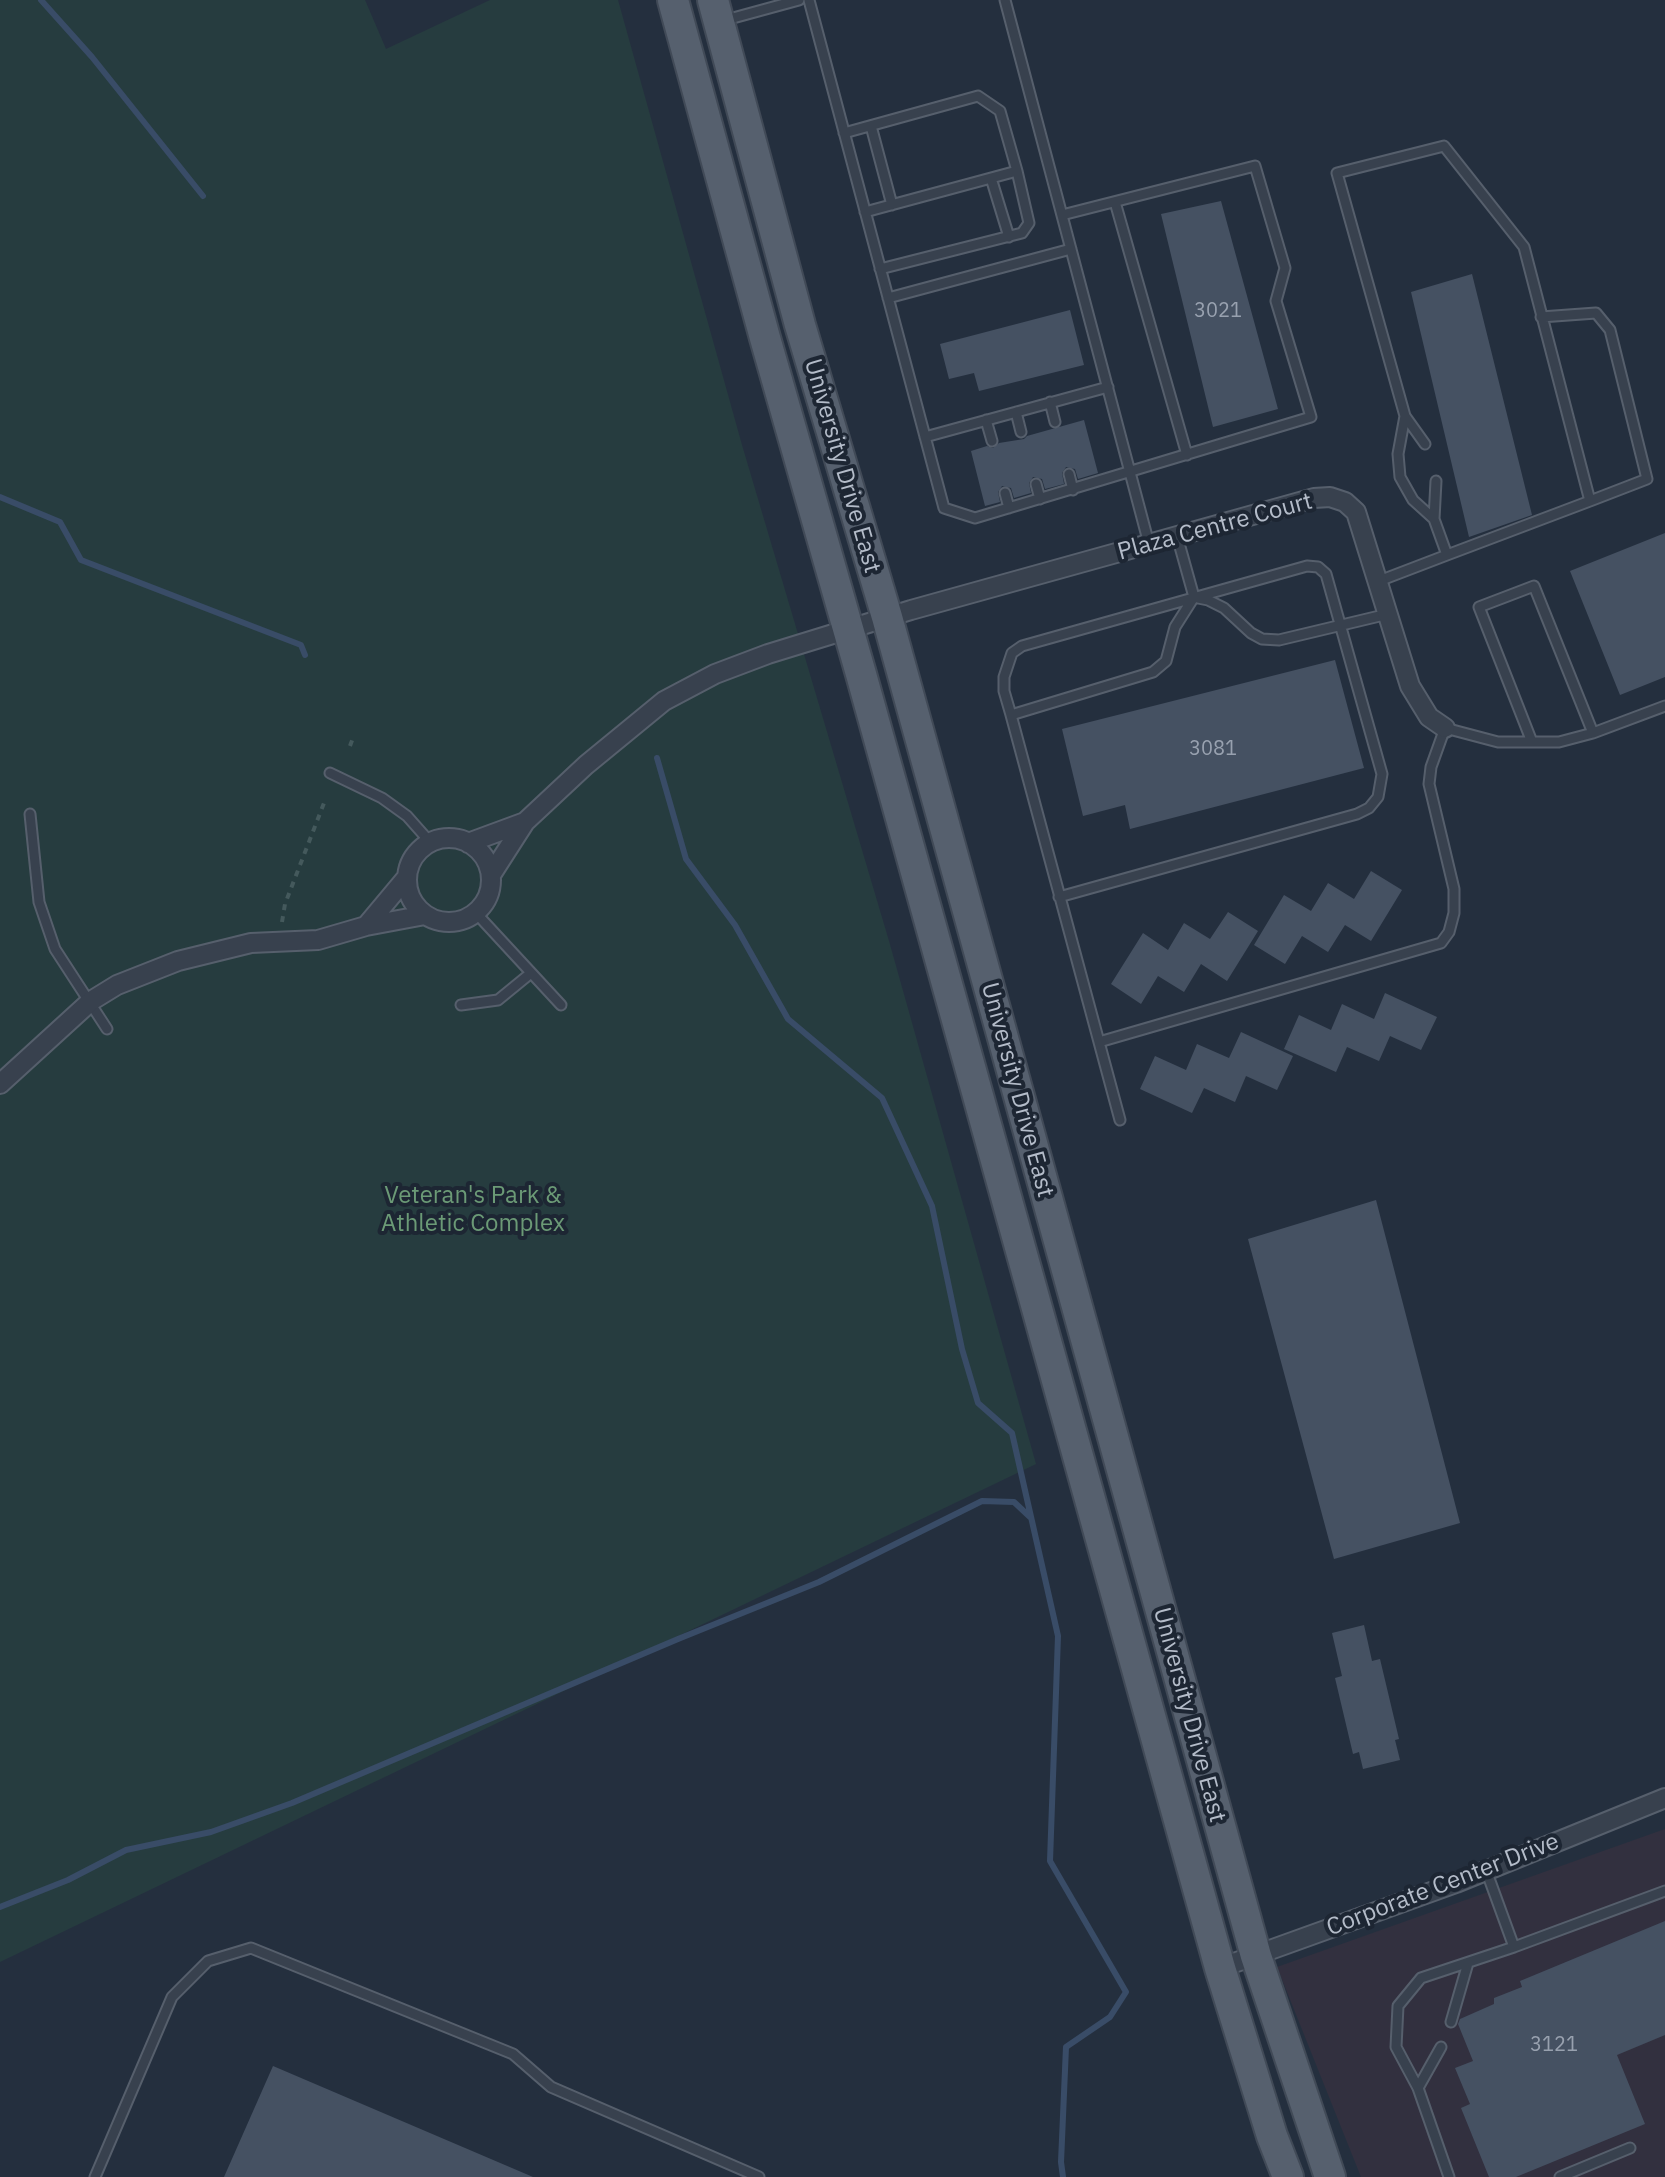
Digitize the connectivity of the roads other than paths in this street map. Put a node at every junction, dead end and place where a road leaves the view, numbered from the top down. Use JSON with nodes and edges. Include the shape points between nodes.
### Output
{"nodes":[{"id":1,"x":673,"y":0,"type":"edge"},
{"id":2,"x":799,"y":0,"type":"edge"},
{"id":3,"x":809,"y":0,"type":"edge"},
{"id":4,"x":1005,"y":0,"type":"edge"},
{"id":5,"x":716,"y":11,"type":"edge"},
{"id":6,"x":871,"y":126,"type":"junction"},
{"id":7,"x":844,"y":133,"type":"junction"},
{"id":8,"x":1017,"y":171,"type":"junction"},
{"id":9,"x":991,"y":178,"type":"junction"},
{"id":10,"x":1115,"y":202,"type":"junction"},
{"id":11,"x":892,"y":205,"type":"junction"},
{"id":12,"x":865,"y":212,"type":"junction"},
{"id":13,"x":1062,"y":215,"type":"junction"},
{"id":14,"x":1009,"y":237,"type":"junction"},
{"id":15,"x":1071,"y":249,"type":"junction"},
{"id":16,"x":880,"y":269,"type":"junction"},
{"id":17,"x":888,"y":298,"type":"junction"},
{"id":18,"x":1541,"y":317,"type":"junction"},
{"id":19,"x":1108,"y":387,"type":"junction"},
{"id":20,"x":1050,"y":402,"type":"junction"},
{"id":21,"x":1016,"y":412,"type":"junction"},
{"id":22,"x":1405,"y":416,"type":"junction"},
{"id":23,"x":986,"y":420,"type":"junction"},
{"id":24,"x":1055,"y":422,"type":"dead end"},
{"id":25,"x":1021,"y":432,"type":"dead end"},
{"id":26,"x":925,"y":437,"type":"junction"},
{"id":27,"x":992,"y":441,"type":"dead end"},
{"id":28,"x":1425,"y":444,"type":"dead end"},
{"id":29,"x":1187,"y":455,"type":"junction"},
{"id":30,"x":1131,"y":473,"type":"junction"},
{"id":31,"x":1069,"y":474,"type":"dead end"},
{"id":32,"x":1436,"y":481,"type":"dead end"},
{"id":33,"x":1036,"y":484,"type":"dead end"},
{"id":34,"x":1073,"y":490,"type":"junction"},
{"id":35,"x":1005,"y":493,"type":"dead end"},
{"id":36,"x":1040,"y":499,"type":"junction"},
{"id":37,"x":1590,"y":501,"type":"junction"},
{"id":38,"x":1009,"y":508,"type":"junction"},
{"id":39,"x":1434,"y":519,"type":"junction"},
{"id":40,"x":1177,"y":536,"type":"junction"},
{"id":41,"x":1149,"y":544,"type":"junction"},
{"id":42,"x":1447,"y":555,"type":"junction"},
{"id":43,"x":1379,"y":581,"type":"junction"},
{"id":44,"x":1194,"y":597,"type":"junction"},
{"id":45,"x":1388,"y":614,"type":"junction"},
{"id":46,"x":887,"y":617,"type":"junction"},
{"id":47,"x":1340,"y":625,"type":"junction"},
{"id":48,"x":848,"y":629,"type":"junction"},
{"id":49,"x":1665,"y":706,"type":"edge"},
{"id":50,"x":1011,"y":715,"type":"junction"},
{"id":51,"x":1445,"y":728,"type":"junction"},
{"id":52,"x":1593,"y":733,"type":"junction"},
{"id":53,"x":1532,"y":742,"type":"junction"},
{"id":54,"x":330,"y":773,"type":"dead end"},
{"id":55,"x":30,"y":814,"type":"dead end"},
{"id":56,"x":525,"y":822,"type":"junction"},
{"id":57,"x":430,"y":842,"type":"junction"},
{"id":58,"x":468,"y":843,"type":"junction"},
{"id":59,"x":491,"y":875,"type":"junction"},
{"id":60,"x":407,"y":877,"type":"junction"},
{"id":61,"x":1059,"y":897,"type":"junction"},
{"id":62,"x":475,"y":912,"type":"junction"},
{"id":63,"x":425,"y":915,"type":"junction"},
{"id":64,"x":366,"y":926,"type":"junction"},
{"id":65,"x":531,"y":973,"type":"junction"},
{"id":66,"x":91,"y":1001,"type":"junction"},
{"id":67,"x":461,"y":1005,"type":"dead end"},
{"id":68,"x":561,"y":1005,"type":"dead end"},
{"id":69,"x":107,"y":1029,"type":"dead end"},
{"id":70,"x":1099,"y":1042,"type":"junction"},
{"id":71,"x":0,"y":1084,"type":"edge"},
{"id":72,"x":1120,"y":1120,"type":"dead end"},
{"id":73,"x":1665,"y":1798,"type":"edge"},
{"id":74,"x":1486,"y":1870,"type":"junction"},
{"id":75,"x":1665,"y":1891,"type":"edge"},
{"id":76,"x":1514,"y":1947,"type":"junction"},
{"id":77,"x":1256,"y":1956,"type":"junction"},
{"id":78,"x":1468,"y":1963,"type":"junction"},
{"id":79,"x":1220,"y":1968,"type":"junction"},
{"id":80,"x":1451,"y":2022,"type":"dead end"},
{"id":81,"x":1441,"y":2047,"type":"dead end"},
{"id":82,"x":1418,"y":2088,"type":"junction"},
{"id":83,"x":1630,"y":2148,"type":"dead end"},
{"id":84,"x":95,"y":2177,"type":"edge"},
{"id":85,"x":759,"y":2177,"type":"edge"},
{"id":86,"x":1288,"y":2177,"type":"edge"},
{"id":87,"x":1330,"y":2177,"type":"edge"},
{"id":88,"x":1449,"y":2177,"type":"edge"},
{"id":89,"x":1560,"y":2177,"type":"edge"}],
"edges":[{"from":1,"to":48,"type":"main road","name":"University Drive East"},
{"from":2,"to":5,"type":"lane"},
{"from":3,"to":7,"type":"lane"},
{"from":4,"to":13,"type":"lane"},
{"from":5,"to":46,"type":"main road","name":"University Drive East","via":[[800,325]]},
{"from":6,"to":7,"type":"lane"},
{"from":6,"to":8,"type":"lane","via":[[978,96],[1000,111]]},
{"from":6,"to":11,"type":"lane"},
{"from":7,"to":12,"type":"lane"},
{"from":8,"to":9,"type":"lane"},
{"from":8,"to":14,"type":"lane","via":[[1029,223],[1022,233]]},
{"from":9,"to":11,"type":"lane"},
{"from":9,"to":14,"type":"lane"},
{"from":10,"to":13,"type":"lane"},
{"from":10,"to":29,"type":"lane"},
{"from":10,"to":29,"type":"lane","via":[[1255,166],[1285,268],[1276,301],[1311,417]]},
{"from":11,"to":12,"type":"lane"},
{"from":12,"to":16,"type":"lane"},
{"from":13,"to":15,"type":"lane"},
{"from":14,"to":16,"type":"lane"},
{"from":15,"to":17,"type":"lane"},
{"from":15,"to":19,"type":"lane"},
{"from":16,"to":17,"type":"lane"},
{"from":17,"to":26,"type":"lane"},
{"from":18,"to":22,"type":"lane","via":[[1524,247],[1444,146],[1337,173]]},
{"from":18,"to":37,"type":"lane"},
{"from":18,"to":37,"type":"lane","via":[[1596,313],[1610,330],[1647,479]]},
{"from":19,"to":20,"type":"lane"},
{"from":19,"to":30,"type":"lane"},
{"from":20,"to":21,"type":"lane"},
{"from":20,"to":24,"type":"lane"},
{"from":21,"to":23,"type":"lane"},
{"from":21,"to":25,"type":"lane"},
{"from":22,"to":28,"type":"lane"},
{"from":22,"to":39,"type":"lane","via":[[1400,477],[1413,500]]},
{"from":23,"to":26,"type":"lane"},
{"from":23,"to":27,"type":"lane"},
{"from":26,"to":38,"type":"lane","via":[[944,508],[975,518]]},
{"from":29,"to":30,"type":"lane"},
{"from":30,"to":34,"type":"lane"},
{"from":30,"to":41,"type":"lane"},
{"from":31,"to":34,"type":"lane"},
{"from":32,"to":39,"type":"lane"},
{"from":33,"to":36,"type":"lane"},
{"from":34,"to":36,"type":"lane"},
{"from":35,"to":38,"type":"lane"},
{"from":36,"to":38,"type":"lane"},
{"from":37,"to":42,"type":"lane"},
{"from":39,"to":42,"type":"lane"},
{"from":40,"to":41,"type":"street","name":"Plaza Centre Court"},
{"from":40,"to":43,"type":"street","name":"Plaza Centre Court","via":[[1330,497],[1356,512]]},
{"from":40,"to":44,"type":"lane"},
{"from":41,"to":46,"type":"street","name":"Plaza Centre Court"},
{"from":42,"to":43,"type":"lane"},
{"from":43,"to":45,"type":"street","name":"Plaza Centre Court"},
{"from":44,"to":47,"type":"lane","via":[[1224,608],[1262,639]]},
{"from":44,"to":47,"type":"lane","via":[[1318,567],[1326,574]]},
{"from":44,"to":50,"type":"lane","via":[[1175,627],[1166,661],[1153,672]]},
{"from":44,"to":50,"type":"lane","via":[[1022,646],[1012,653],[1004,677]]},
{"from":45,"to":47,"type":"lane"},
{"from":45,"to":51,"type":"street","name":"Plaza Centre Court","via":[[1410,686],[1429,717]]},
{"from":46,"to":48,"type":"street","name":"Plaza Centre Court"},
{"from":46,"to":77,"type":"main road","name":"University Drive East"},
{"from":47,"to":61,"type":"lane","via":[[1382,774],[1378,797],[1369,808]]},
{"from":48,"to":56,"type":"street","name":"Plaza Centre Court","via":[[715,674],[664,701]]},
{"from":48,"to":79,"type":"main road","name":"University Drive East"},
{"from":49,"to":52,"type":"lane"},
{"from":50,"to":61,"type":"lane"},
{"from":51,"to":53,"type":"lane","via":[[1498,742]]},
{"from":51,"to":70,"type":"lane","via":[[1429,784],[1454,889],[1452,922],[1441,943]]},
{"from":52,"to":53,"type":"lane"},
{"from":52,"to":53,"type":"lane","via":[[1534,586],[1479,607]]},
{"from":54,"to":57,"type":"lane","via":[[382,798]]},
{"from":55,"to":66,"type":"lane","via":[[39,902],[55,949]]},
{"from":56,"to":58,"type":"street"},
{"from":56,"to":59,"type":"street"},
{"from":57,"to":58,"type":"street","via":[[443,838]]},
{"from":57,"to":60,"type":"street","via":[[410,863]]},
{"from":58,"to":59,"type":"street","via":[[487,862]]},
{"from":59,"to":62,"type":"street","via":[[485,902]]},
{"from":60,"to":63,"type":"street","via":[[408,892]]},
{"from":60,"to":64,"type":"street"},
{"from":61,"to":70,"type":"lane"},
{"from":62,"to":63,"type":"street","via":[[451,922]]},
{"from":62,"to":65,"type":"lane"},
{"from":63,"to":64,"type":"street"},
{"from":64,"to":66,"type":"street","via":[[318,940],[251,943],[178,961]]},
{"from":65,"to":67,"type":"lane","via":[[498,1000]]},
{"from":65,"to":68,"type":"lane"},
{"from":66,"to":69,"type":"lane"},
{"from":66,"to":71,"type":"street"},
{"from":70,"to":72,"type":"lane"},
{"from":73,"to":74,"type":"street","name":"Corporate Center Drive"},
{"from":74,"to":76,"type":"lane"},
{"from":74,"to":77,"type":"street","name":"Corporate Center Drive"},
{"from":75,"to":76,"type":"lane"},
{"from":76,"to":78,"type":"lane"},
{"from":77,"to":79,"type":"street","name":"Corporate Center Drive"},
{"from":77,"to":87,"type":"main road","name":"University Drive East"},
{"from":78,"to":80,"type":"lane"},
{"from":78,"to":82,"type":"lane","via":[[1421,1978],[1398,2006],[1396,2047]]},
{"from":79,"to":86,"type":"main road","name":"University Drive East"},
{"from":81,"to":82,"type":"lane"},
{"from":82,"to":88,"type":"lane"},
{"from":83,"to":89,"type":"lane"},
{"from":84,"to":85,"type":"lane","via":[[172,1997],[208,1961],[251,1948],[513,2054],[551,2087]]}]}
